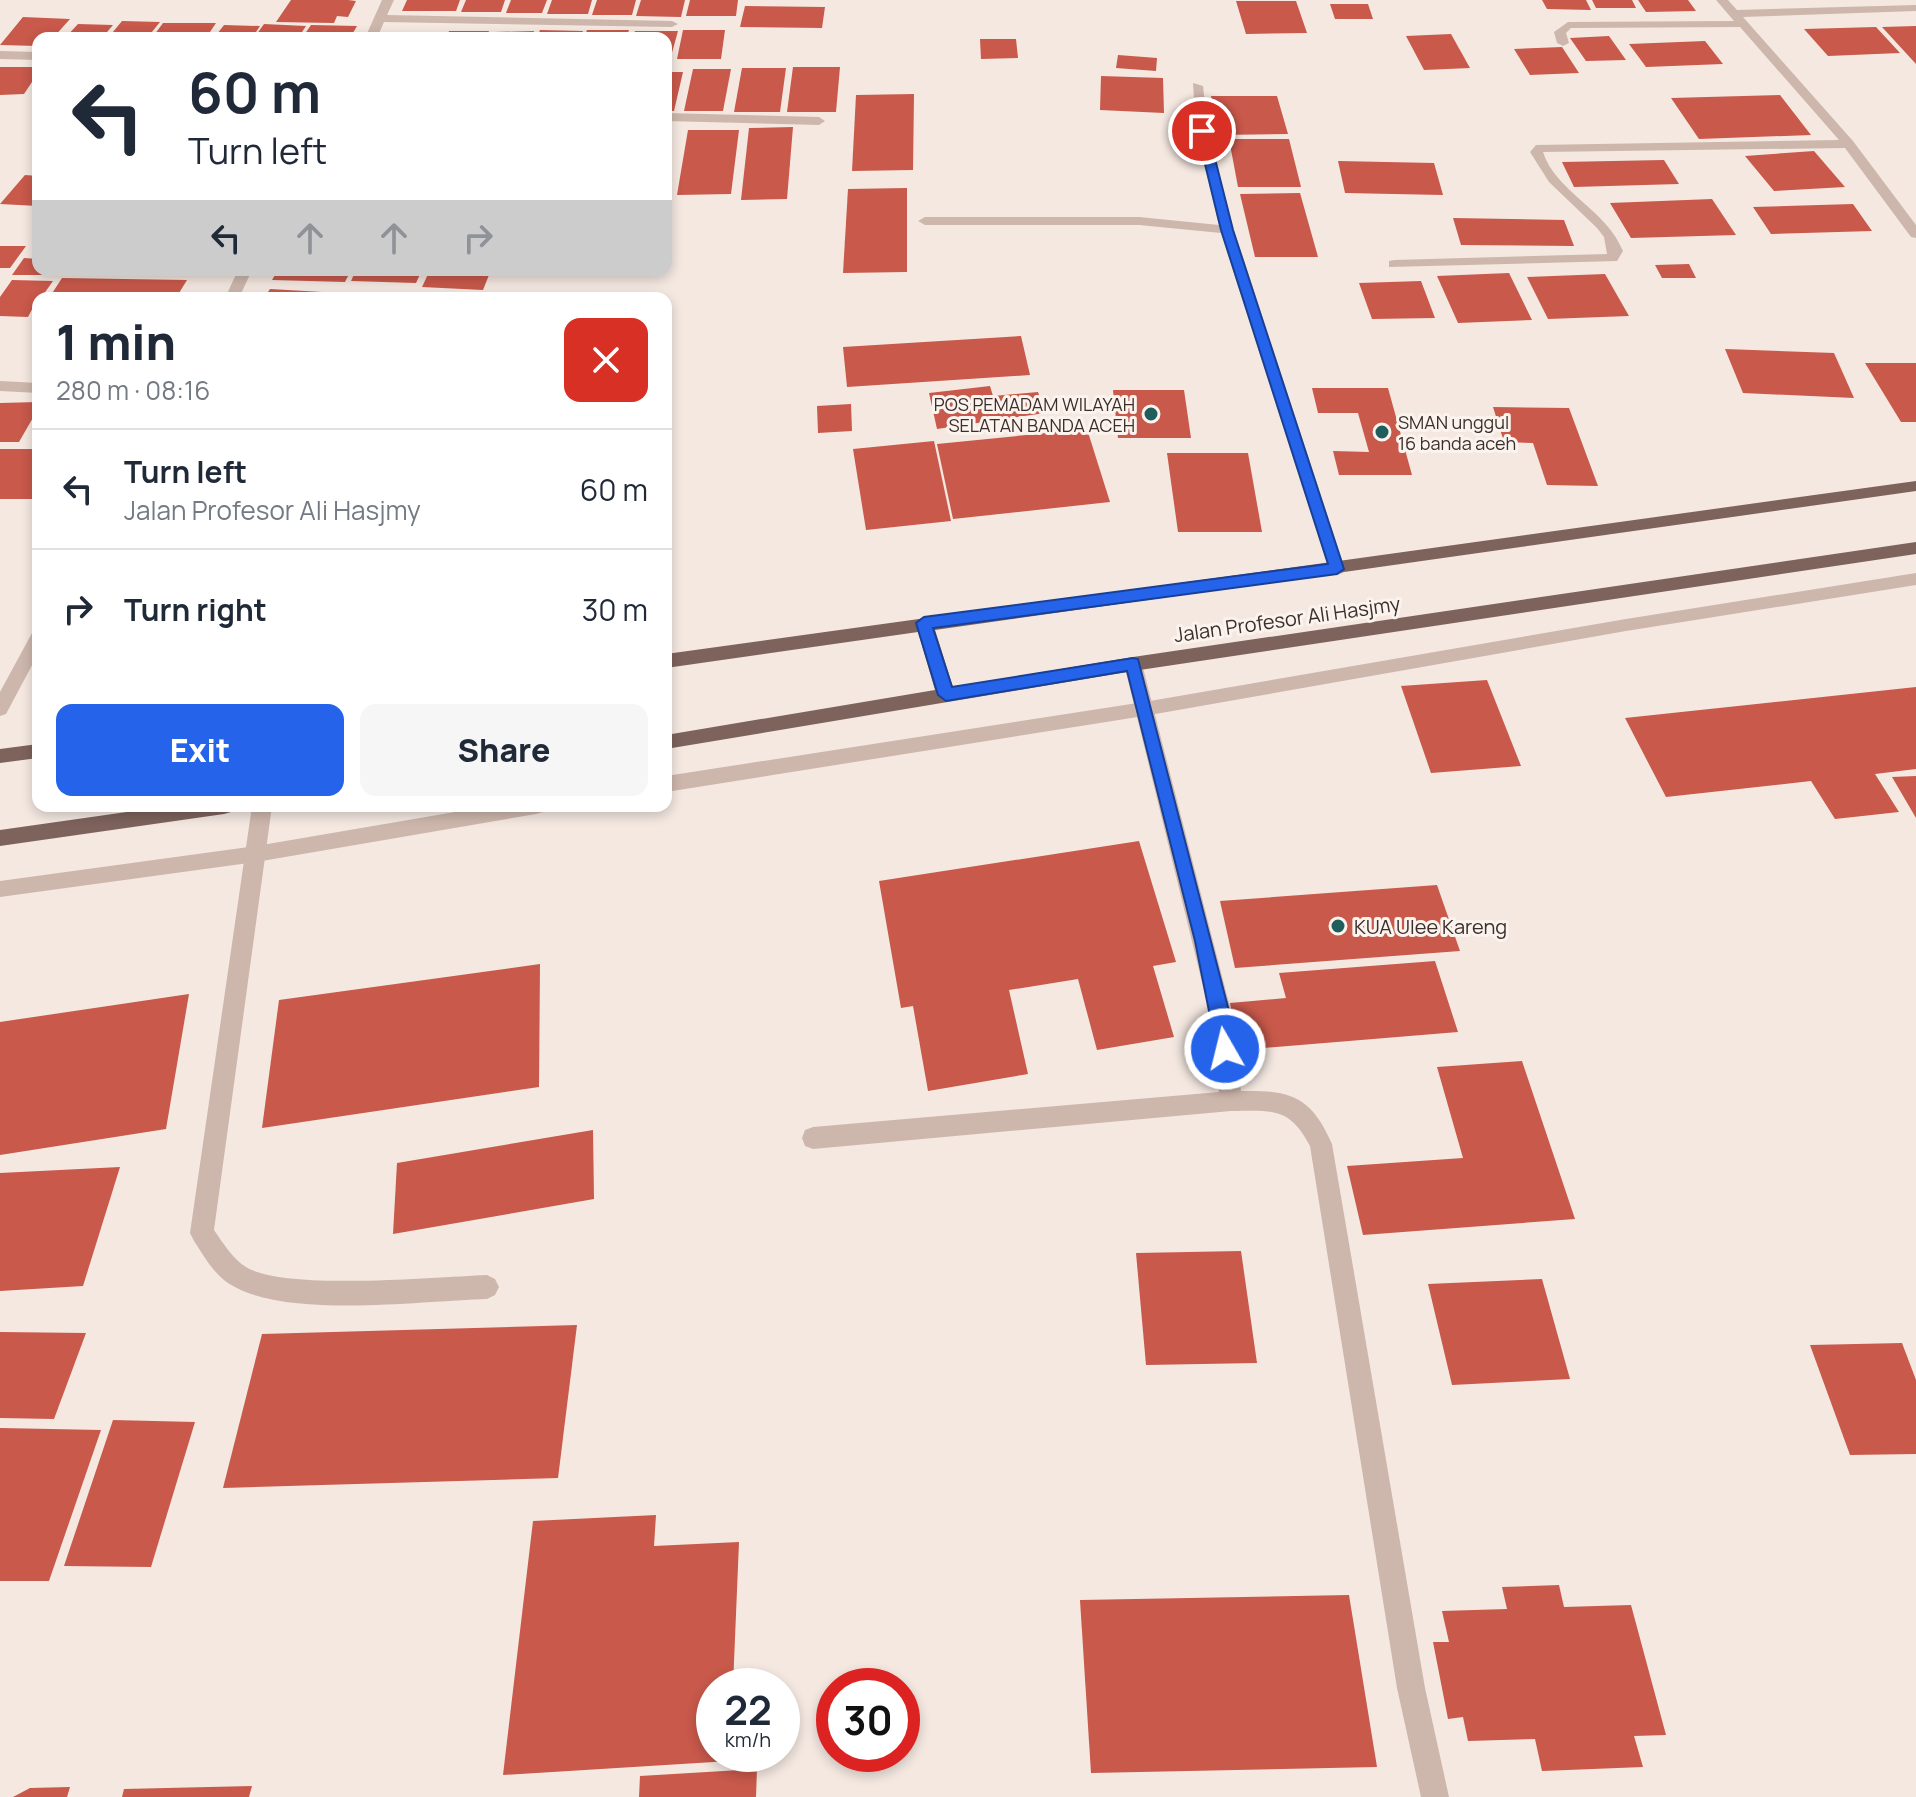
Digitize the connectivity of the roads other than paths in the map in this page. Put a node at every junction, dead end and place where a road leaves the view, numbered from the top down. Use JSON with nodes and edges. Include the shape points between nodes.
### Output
{"nodes":[{"id":1,"x":388,"y":0,"type":"edge"},
{"id":2,"x":1722,"y":0,"type":"edge"},
{"id":3,"x":1916,"y":8,"type":"edge"},
{"id":4,"x":380,"y":18,"type":"junction"},
{"id":5,"x":1738,"y":19,"type":"junction"},
{"id":6,"x":672,"y":24,"type":"dead end"},
{"id":7,"x":374,"y":32,"type":"edge"},
{"id":8,"x":1563,"y":43,"type":"dead end"},
{"id":9,"x":0,"y":55,"type":"edge"},
{"id":10,"x":32,"y":56,"type":"edge"},
{"id":11,"x":1197,"y":86,"type":"dead end"},
{"id":12,"x":672,"y":117,"type":"edge"},
{"id":13,"x":819,"y":121,"type":"dead end"},
{"id":14,"x":1849,"y":144,"type":"junction"},
{"id":15,"x":925,"y":221,"type":"dead end"},
{"id":16,"x":1227,"y":230,"type":"junction"},
{"id":17,"x":1916,"y":234,"type":"edge"},
{"id":18,"x":1394,"y":264,"type":"dead end"},
{"id":19,"x":0,"y":386,"type":"edge"},
{"id":20,"x":32,"y":388,"type":"edge"},
{"id":21,"x":1916,"y":486,"type":"edge"},
{"id":22,"x":1916,"y":548,"type":"edge"},
{"id":23,"x":1337,"y":569,"type":"junction"},
{"id":24,"x":1916,"y":579,"type":"edge"},
{"id":25,"x":924,"y":623,"type":"junction"},
{"id":26,"x":32,"y":649,"type":"edge"},
{"id":27,"x":672,"y":660,"type":"edge"},
{"id":28,"x":1133,"y":664,"type":"junction"},
{"id":29,"x":946,"y":695,"type":"junction"},
{"id":30,"x":0,"y":709,"type":"edge"},
{"id":31,"x":1144,"y":709,"type":"junction"},
{"id":32,"x":672,"y":741,"type":"edge"},
{"id":33,"x":32,"y":752,"type":"edge"},
{"id":34,"x":0,"y":756,"type":"edge"},
{"id":35,"x":672,"y":783,"type":"edge"},
{"id":36,"x":182,"y":812,"type":"edge"},
{"id":37,"x":261,"y":812,"type":"edge"},
{"id":38,"x":501,"y":812,"type":"edge"},
{"id":39,"x":0,"y":838,"type":"edge"},
{"id":40,"x":256,"y":854,"type":"junction"},
{"id":41,"x":0,"y":889,"type":"edge"},
{"id":42,"x":1231,"y":1101,"type":"junction"},
{"id":43,"x":813,"y":1138,"type":"dead end"},
{"id":44,"x":487,"y":1287,"type":"dead end"},
{"id":45,"x":1435,"y":1797,"type":"edge"}],
"edges":[{"from":1,"to":4,"type":"street"},
{"from":2,"to":5,"type":"street"},
{"from":3,"to":5,"type":"street"},
{"from":4,"to":6,"type":"street"},
{"from":4,"to":7,"type":"street"},
{"from":5,"to":8,"type":"street","via":[[1579,23],[1564,26]]},
{"from":5,"to":14,"type":"street"},
{"from":9,"to":10,"type":"street"},
{"from":11,"to":16,"type":"street","via":[[1202,131]]},
{"from":12,"to":13,"type":"street"},
{"from":14,"to":17,"type":"street"},
{"from":14,"to":18,"type":"street","via":[[1540,148],[1539,160],[1556,185],[1615,244],[1612,258]]},
{"from":15,"to":16,"type":"street","via":[[1139,221]]},
{"from":16,"to":23,"type":"street"},
{"from":19,"to":20,"type":"street"},
{"from":21,"to":23,"type":"main road"},
{"from":22,"to":28,"type":"main road","name":"Jalan Profesor Ali Hasjmy"},
{"from":23,"to":25,"type":"main road"},
{"from":24,"to":31,"type":"street"},
{"from":25,"to":27,"type":"main road"},
{"from":25,"to":29,"type":"main road"},
{"from":26,"to":30,"type":"street"},
{"from":28,"to":29,"type":"main road","name":"Jalan Profesor Ali Hasjmy"},
{"from":28,"to":31,"type":"street"},
{"from":29,"to":32,"type":"main road","name":"Jalan Profesor Ali Hasjmy"},
{"from":31,"to":35,"type":"street"},
{"from":31,"to":42,"type":"street","via":[[1223,1023]]},
{"from":33,"to":34,"type":"main road"},
{"from":36,"to":39,"type":"main road"},
{"from":37,"to":40,"type":"street"},
{"from":38,"to":40,"type":"street"},
{"from":40,"to":41,"type":"street"},
{"from":40,"to":44,"type":"street","via":[[202,1233],[243,1279],[293,1291]]},
{"from":42,"to":43,"type":"street"},
{"from":42,"to":45,"type":"street","via":[[1288,1102],[1309,1118],[1321,1144],[1411,1688]]}]}
